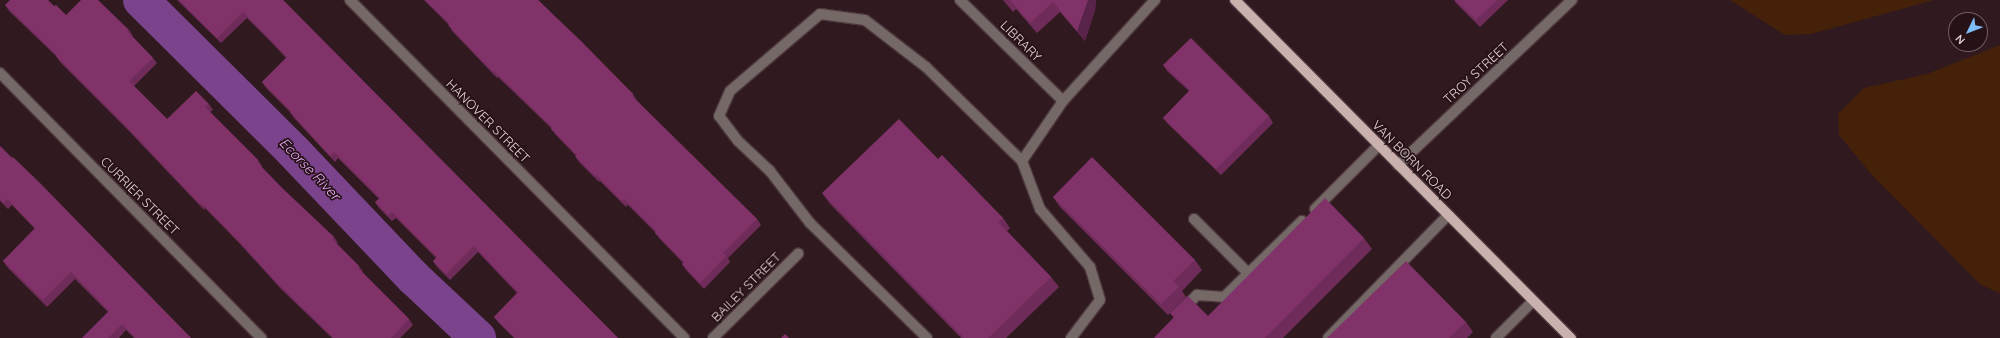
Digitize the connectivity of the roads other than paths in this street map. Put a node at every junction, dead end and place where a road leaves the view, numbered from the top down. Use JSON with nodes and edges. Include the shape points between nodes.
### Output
{"nodes":[{"id":1,"x":350,"y":0,"type":"edge"},
{"id":2,"x":960,"y":0,"type":"edge"},
{"id":3,"x":1155,"y":0,"type":"edge"},
{"id":4,"x":1235,"y":0,"type":"edge"},
{"id":5,"x":1572,"y":0,"type":"edge"},
{"id":6,"x":0,"y":73,"type":"edge"},
{"id":7,"x":1063,"y":101,"type":"junction"},
{"id":8,"x":1379,"y":146,"type":"junction"},
{"id":9,"x":1022,"y":161,"type":"junction"},
{"id":10,"x":1398,"y":165,"type":"junction"},
{"id":11,"x":1448,"y":215,"type":"junction"},
{"id":12,"x":1194,"y":219,"type":"dead end"},
{"id":13,"x":798,"y":254,"type":"dead end"},
{"id":14,"x":1249,"y":274,"type":"junction"},
{"id":15,"x":1533,"y":301,"type":"junction"},
{"id":16,"x":1175,"y":317,"type":"edge"},
{"id":17,"x":261,"y":338,"type":"edge"},
{"id":18,"x":684,"y":338,"type":"edge"},
{"id":19,"x":713,"y":338,"type":"edge"},
{"id":20,"x":927,"y":338,"type":"edge"},
{"id":21,"x":1071,"y":338,"type":"edge"},
{"id":22,"x":1328,"y":338,"type":"edge"},
{"id":23,"x":1496,"y":338,"type":"edge"},
{"id":24,"x":1571,"y":338,"type":"edge"}],
"edges":[{"from":1,"to":18,"type":"street","name":"HANOVER STREET"},
{"from":2,"to":7,"type":"street","name":"LIBRARY"},
{"from":3,"to":7,"type":"street"},
{"from":4,"to":8,"type":"main road","name":"VAN BORN ROAD"},
{"from":5,"to":10,"type":"street","name":"TROY STREET"},
{"from":6,"to":17,"type":"street","name":"CURRIER STREET"},
{"from":7,"to":9,"type":"street"},
{"from":8,"to":10,"type":"main road","name":"VAN BORN ROAD"},
{"from":8,"to":14,"type":"street"},
{"from":9,"to":20,"type":"street","via":[[926,67],[865,20],[820,14],[730,91],[719,116],[738,140],[770,171],[810,223]]},
{"from":9,"to":21,"type":"street","via":[[1040,209],[1090,267],[1100,300]]},
{"from":10,"to":11,"type":"main road","name":"VAN BORN ROAD"},
{"from":11,"to":15,"type":"main road","name":"VAN BORN ROAD"},
{"from":11,"to":22,"type":"street"},
{"from":12,"to":14,"type":"street"},
{"from":13,"to":19,"type":"street","name":"BAILEY STREET"},
{"from":14,"to":16,"type":"street","via":[[1224,297],[1198,294]]},
{"from":15,"to":23,"type":"street"},
{"from":15,"to":24,"type":"main road","name":"VAN BORN ROAD"}]}
